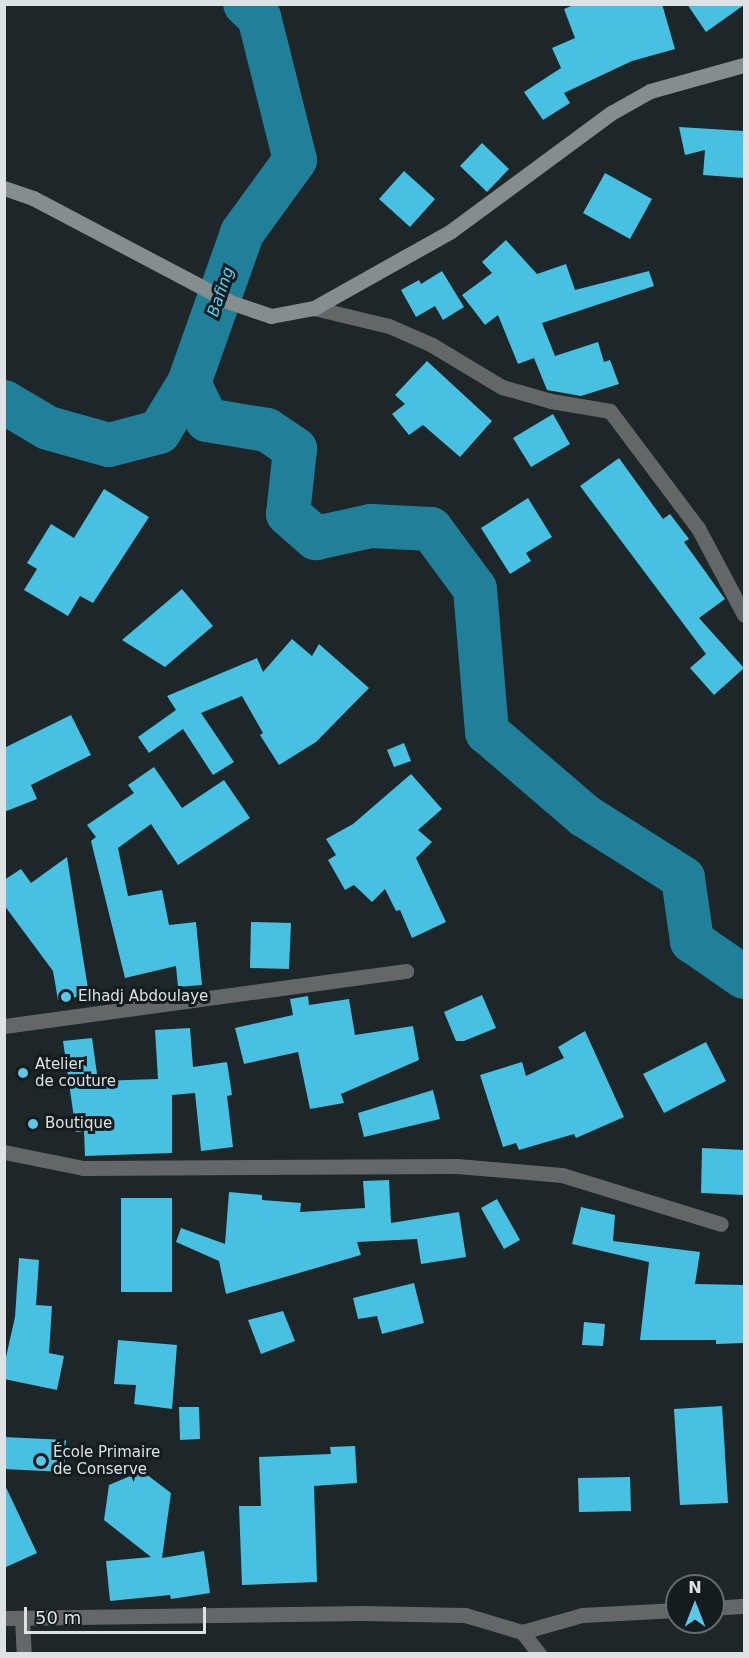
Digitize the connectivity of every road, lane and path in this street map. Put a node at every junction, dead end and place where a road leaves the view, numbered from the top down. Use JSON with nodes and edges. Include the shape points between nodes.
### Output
{"nodes":[{"id":1,"x":744,"y":65,"type":"edge"},
{"id":2,"x":4,"y":188,"type":"edge"},
{"id":3,"x":314,"y":308,"type":"junction"},
{"id":4,"x":744,"y":615,"type":"edge"},
{"id":5,"x":406,"y":970,"type":"dead end"},
{"id":6,"x":4,"y":1026,"type":"edge"},
{"id":7,"x":4,"y":1152,"type":"edge"},
{"id":8,"x":721,"y":1224,"type":"dead end"},
{"id":9,"x":744,"y":1606,"type":"edge"},
{"id":10,"x":725,"y":1607,"type":"edge"},
{"id":11,"x":665,"y":1611,"type":"edge"},
{"id":12,"x":4,"y":1618,"type":"edge"},
{"id":13,"x":22,"y":1619,"type":"junction"},
{"id":14,"x":522,"y":1632,"type":"junction"},
{"id":15,"x":24,"y":1653,"type":"edge"},
{"id":16,"x":539,"y":1653,"type":"edge"}],
"edges":[{"from":1,"to":3,"type":"main road","via":[[650,92],[611,113],[451,231]]},
{"from":2,"to":3,"type":"main road","via":[[33,198],[230,302],[271,316]]},
{"from":3,"to":4,"type":"street","via":[[389,326],[432,345],[502,387],[551,401],[610,411],[698,528]]},
{"from":5,"to":6,"type":"street"},
{"from":7,"to":8,"type":"street","via":[[83,1168],[457,1167],[562,1174]]},
{"from":9,"to":10,"type":"street"},
{"from":11,"to":14,"type":"street","via":[[582,1615]]},
{"from":12,"to":13,"type":"street"},
{"from":13,"to":14,"type":"street","via":[[453,1615]]},
{"from":13,"to":15,"type":"street"},
{"from":14,"to":16,"type":"street"}]}
